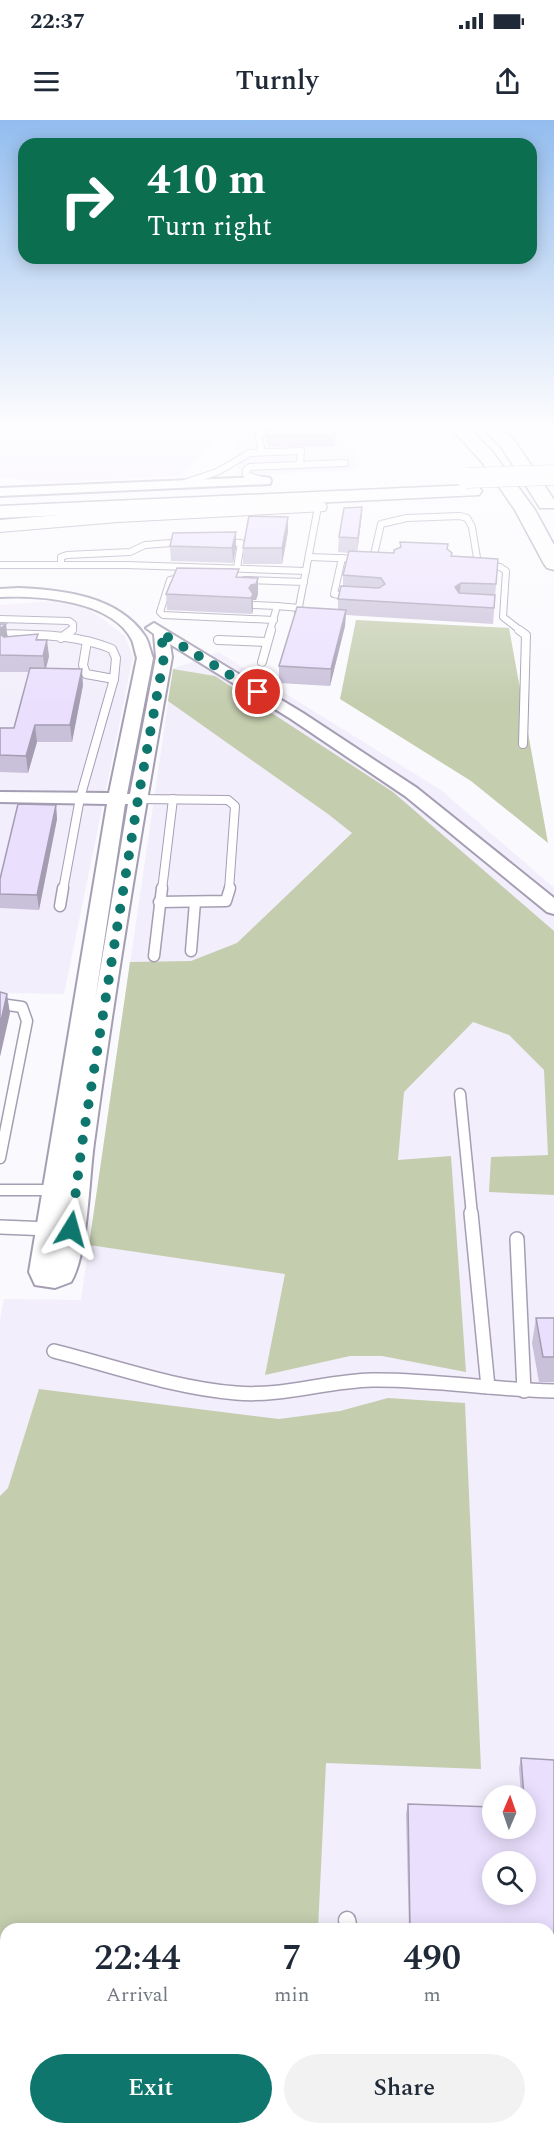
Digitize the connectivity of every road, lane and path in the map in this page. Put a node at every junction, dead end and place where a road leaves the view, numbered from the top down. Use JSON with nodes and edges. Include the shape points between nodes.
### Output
{"nodes":[{"id":1,"x":94,"y":518,"type":"edge"},
{"id":2,"x":316,"y":518,"type":"edge"},
{"id":3,"x":406,"y":518,"type":"edge"},
{"id":4,"x":467,"y":518,"type":"edge"},
{"id":5,"x":529,"y":518,"type":"edge"},
{"id":6,"x":0,"y":526,"type":"edge"},
{"id":7,"x":191,"y":542,"type":"edge"},
{"id":8,"x":212,"y":542,"type":"edge"},
{"id":9,"x":130,"y":552,"type":"junction"},
{"id":10,"x":309,"y":557,"type":"junction"},
{"id":11,"x":342,"y":558,"type":"junction"},
{"id":12,"x":373,"y":560,"type":"junction"},
{"id":13,"x":384,"y":560,"type":"edge"},
{"id":14,"x":469,"y":563,"type":"edge"},
{"id":15,"x":478,"y":564,"type":"junction"},
{"id":16,"x":554,"y":564,"type":"edge"},
{"id":17,"x":0,"y":565,"type":"edge"},
{"id":18,"x":61,"y":565,"type":"junction"},
{"id":19,"x":126,"y":565,"type":"junction"},
{"id":20,"x":237,"y":568,"type":"junction"},
{"id":21,"x":306,"y":570,"type":"junction"},
{"id":22,"x":191,"y":578,"type":"edge"},
{"id":23,"x":236,"y":579,"type":"edge"},
{"id":24,"x":304,"y":582,"type":"junction"},
{"id":25,"x":0,"y":586,"type":"edge"},
{"id":26,"x":0,"y":593,"type":"edge"},
{"id":27,"x":358,"y":598,"type":"edge"},
{"id":28,"x":255,"y":605,"type":"dead end"},
{"id":29,"x":277,"y":606,"type":"junction"},
{"id":30,"x":491,"y":606,"type":"edge"},
{"id":31,"x":502,"y":606,"type":"junction"},
{"id":32,"x":0,"y":619,"type":"edge"},
{"id":33,"x":274,"y":620,"type":"junction"},
{"id":34,"x":161,"y":633,"type":"junction"},
{"id":35,"x":0,"y":634,"type":"edge"},
{"id":36,"x":65,"y":636,"type":"junction"},
{"id":37,"x":218,"y":640,"type":"dead end"},
{"id":38,"x":87,"y":641,"type":"junction"},
{"id":39,"x":267,"y":642,"type":"junction"},
{"id":40,"x":41,"y":645,"type":"edge"},
{"id":41,"x":262,"y":662,"type":"dead end"},
{"id":42,"x":114,"y":679,"type":"junction"},
{"id":43,"x":524,"y":744,"type":"dead end"},
{"id":44,"x":0,"y":797,"type":"edge"},
{"id":45,"x":81,"y":798,"type":"junction"},
{"id":46,"x":117,"y":799,"type":"junction"},
{"id":47,"x":138,"y":799,"type":"junction"},
{"id":48,"x":173,"y":799,"type":"junction"},
{"id":49,"x":159,"y":902,"type":"junction"},
{"id":50,"x":195,"y":902,"type":"junction"},
{"id":51,"x":60,"y":906,"type":"dead end"},
{"id":52,"x":554,"y":908,"type":"edge"},
{"id":53,"x":191,"y":951,"type":"dead end"},
{"id":54,"x":154,"y":956,"type":"dead end"},
{"id":55,"x":0,"y":1004,"type":"edge"},
{"id":56,"x":460,"y":1094,"type":"dead end"},
{"id":57,"x":0,"y":1158,"type":"edge"},
{"id":58,"x":0,"y":1190,"type":"edge"},
{"id":59,"x":54,"y":1191,"type":"junction"},
{"id":60,"x":0,"y":1227,"type":"edge"},
{"id":61,"x":48,"y":1229,"type":"junction"},
{"id":62,"x":71,"y":1229,"type":"junction"},
{"id":63,"x":517,"y":1239,"type":"dead end"},
{"id":64,"x":54,"y":1351,"type":"dead end"},
{"id":65,"x":488,"y":1387,"type":"junction"},
{"id":66,"x":524,"y":1391,"type":"junction"},
{"id":67,"x":554,"y":1391,"type":"edge"}],
"edges":[{"from":1,"to":6,"type":"main road"},
{"from":2,"to":10,"type":"lane"},
{"from":3,"to":12,"type":"lane","via":[[381,524]]},
{"from":4,"to":15,"type":"lane"},
{"from":5,"to":16,"type":"highway"},
{"from":7,"to":9,"type":"lane","via":[[145,545]]},
{"from":8,"to":20,"type":"lane","via":[[242,543]]},
{"from":9,"to":18,"type":"lane","via":[[66,555],[61,557]]},
{"from":9,"to":19,"type":"lane"},
{"from":10,"to":11,"type":"lane"},
{"from":10,"to":21,"type":"lane"},
{"from":11,"to":12,"type":"lane"},
{"from":11,"to":27,"type":"lane","via":[[334,594]]},
{"from":12,"to":13,"type":"lane"},
{"from":14,"to":15,"type":"lane"},
{"from":15,"to":31,"type":"lane","via":[[506,571]]},
{"from":17,"to":18,"type":"lane"},
{"from":18,"to":19,"type":"lane"},
{"from":19,"to":20,"type":"lane"},
{"from":20,"to":21,"type":"lane"},
{"from":21,"to":24,"type":"lane"},
{"from":22,"to":33,"type":"lane","via":[[170,580],[167,600],[160,612],[168,617]]},
{"from":23,"to":24,"type":"lane"},
{"from":24,"to":29,"type":"lane","via":[[299,610]]},
{"from":25,"to":34,"type":"street","via":[[77,590],[109,600]]},
{"from":26,"to":46,"type":"street","via":[[56,594],[87,601],[116,616],[144,646],[145,658]]},
{"from":28,"to":29,"type":"lane"},
{"from":29,"to":33,"type":"lane"},
{"from":30,"to":31,"type":"lane"},
{"from":31,"to":43,"type":"lane","via":[[504,620],[526,634]]},
{"from":32,"to":36,"type":"lane","via":[[69,621],[74,629]]},
{"from":33,"to":39,"type":"lane"},
{"from":34,"to":47,"type":"street","via":[[164,657]]},
{"from":34,"to":52,"type":"street","via":[[411,792]]},
{"from":35,"to":36,"type":"lane"},
{"from":36,"to":38,"type":"lane"},
{"from":36,"to":40,"type":"lane"},
{"from":37,"to":39,"type":"lane"},
{"from":38,"to":42,"type":"lane","via":[[112,649],[116,658]]},
{"from":38,"to":42,"type":"lane","via":[[83,665],[86,674]]},
{"from":39,"to":41,"type":"lane"},
{"from":42,"to":45,"type":"lane"},
{"from":44,"to":45,"type":"street"},
{"from":45,"to":46,"type":"street"},
{"from":45,"to":51,"type":"lane"},
{"from":46,"to":47,"type":"street"},
{"from":46,"to":59,"type":"street"},
{"from":47,"to":48,"type":"lane"},
{"from":47,"to":62,"type":"street"},
{"from":48,"to":49,"type":"lane"},
{"from":48,"to":50,"type":"lane","via":[[228,801],[236,806],[229,897],[220,903]]},
{"from":49,"to":50,"type":"lane"},
{"from":49,"to":54,"type":"lane"},
{"from":50,"to":53,"type":"lane"},
{"from":55,"to":57,"type":"lane","via":[[22,1007],[27,1021]]},
{"from":56,"to":65,"type":"lane"},
{"from":58,"to":59,"type":"lane"},
{"from":59,"to":61,"type":"street"},
{"from":60,"to":61,"type":"lane"},
{"from":61,"to":62,"type":"lane"},
{"from":61,"to":62,"type":"street","via":[[42,1272],[44,1278],[51,1280],[65,1274]]},
{"from":63,"to":66,"type":"lane"},
{"from":64,"to":65,"type":"lane","via":[[164,1382],[239,1394],[376,1380]]},
{"from":65,"to":66,"type":"lane"},
{"from":66,"to":67,"type":"lane"}]}
